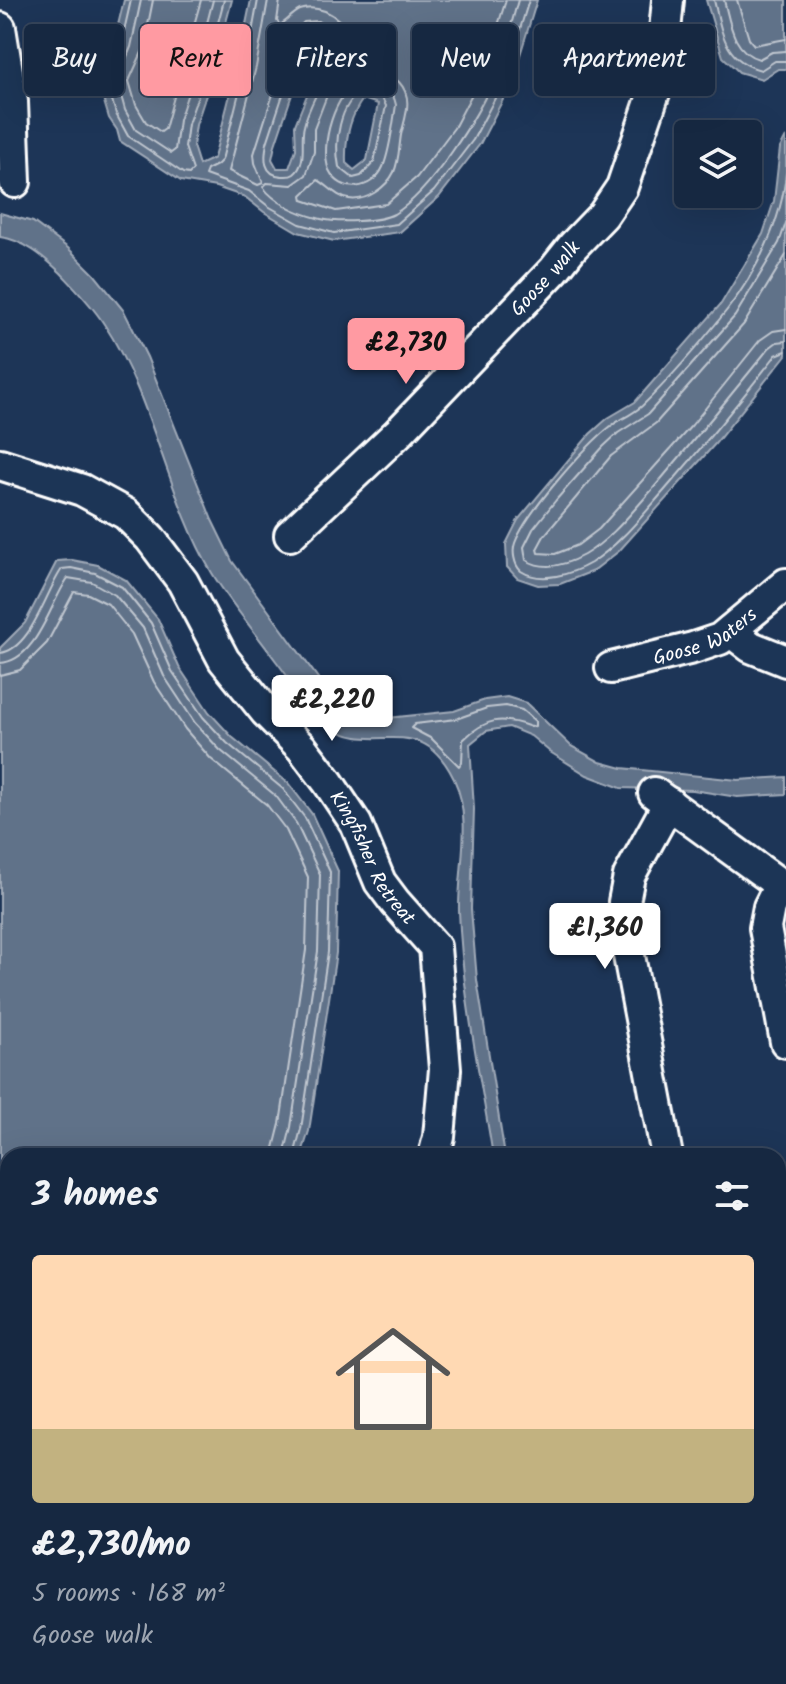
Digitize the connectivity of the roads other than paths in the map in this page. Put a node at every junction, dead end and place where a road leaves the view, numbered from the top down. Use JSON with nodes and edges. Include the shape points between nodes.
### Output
{"nodes":[{"id":1,"x":668,"y":0,"type":"edge"},
{"id":2,"x":0,"y":28,"type":"edge"},
{"id":3,"x":15,"y":182,"type":"dead end"},
{"id":4,"x":0,"y":464,"type":"edge"},
{"id":5,"x":290,"y":535,"type":"dead end"},
{"id":6,"x":786,"y":584,"type":"edge"},
{"id":7,"x":730,"y":631,"type":"junction"},
{"id":8,"x":786,"y":661,"type":"edge"},
{"id":9,"x":611,"y":668,"type":"dead end"},
{"id":10,"x":783,"y":887,"type":"edge"},
{"id":11,"x":786,"y":1042,"type":"edge"},
{"id":12,"x":436,"y":1148,"type":"edge"},
{"id":13,"x":665,"y":1148,"type":"edge"}],
"edges":[{"from":1,"to":5,"type":"street","name":"Goose walk","via":[[661,72],[622,187],[603,215],[398,433]]},
{"from":2,"to":3,"type":"street","via":[[12,102]]},
{"from":4,"to":12,"type":"street","name":"Kingfisher Retreat","via":[[82,490],[126,514],[150,538],[183,582],[224,660],[328,782],[356,824],[380,882],[435,947],[445,1069]]},
{"from":6,"to":7,"type":"street","name":"Goose Waters"},
{"from":7,"to":8,"type":"street","via":[[751,647]]},
{"from":7,"to":9,"type":"street","name":"Goose Waters","via":[[693,648]]},
{"from":10,"to":11,"type":"street","via":[[769,907],[765,928]]},
{"from":10,"to":13,"type":"street","via":[[661,798],[629,876],[624,902],[626,940]]}]}
